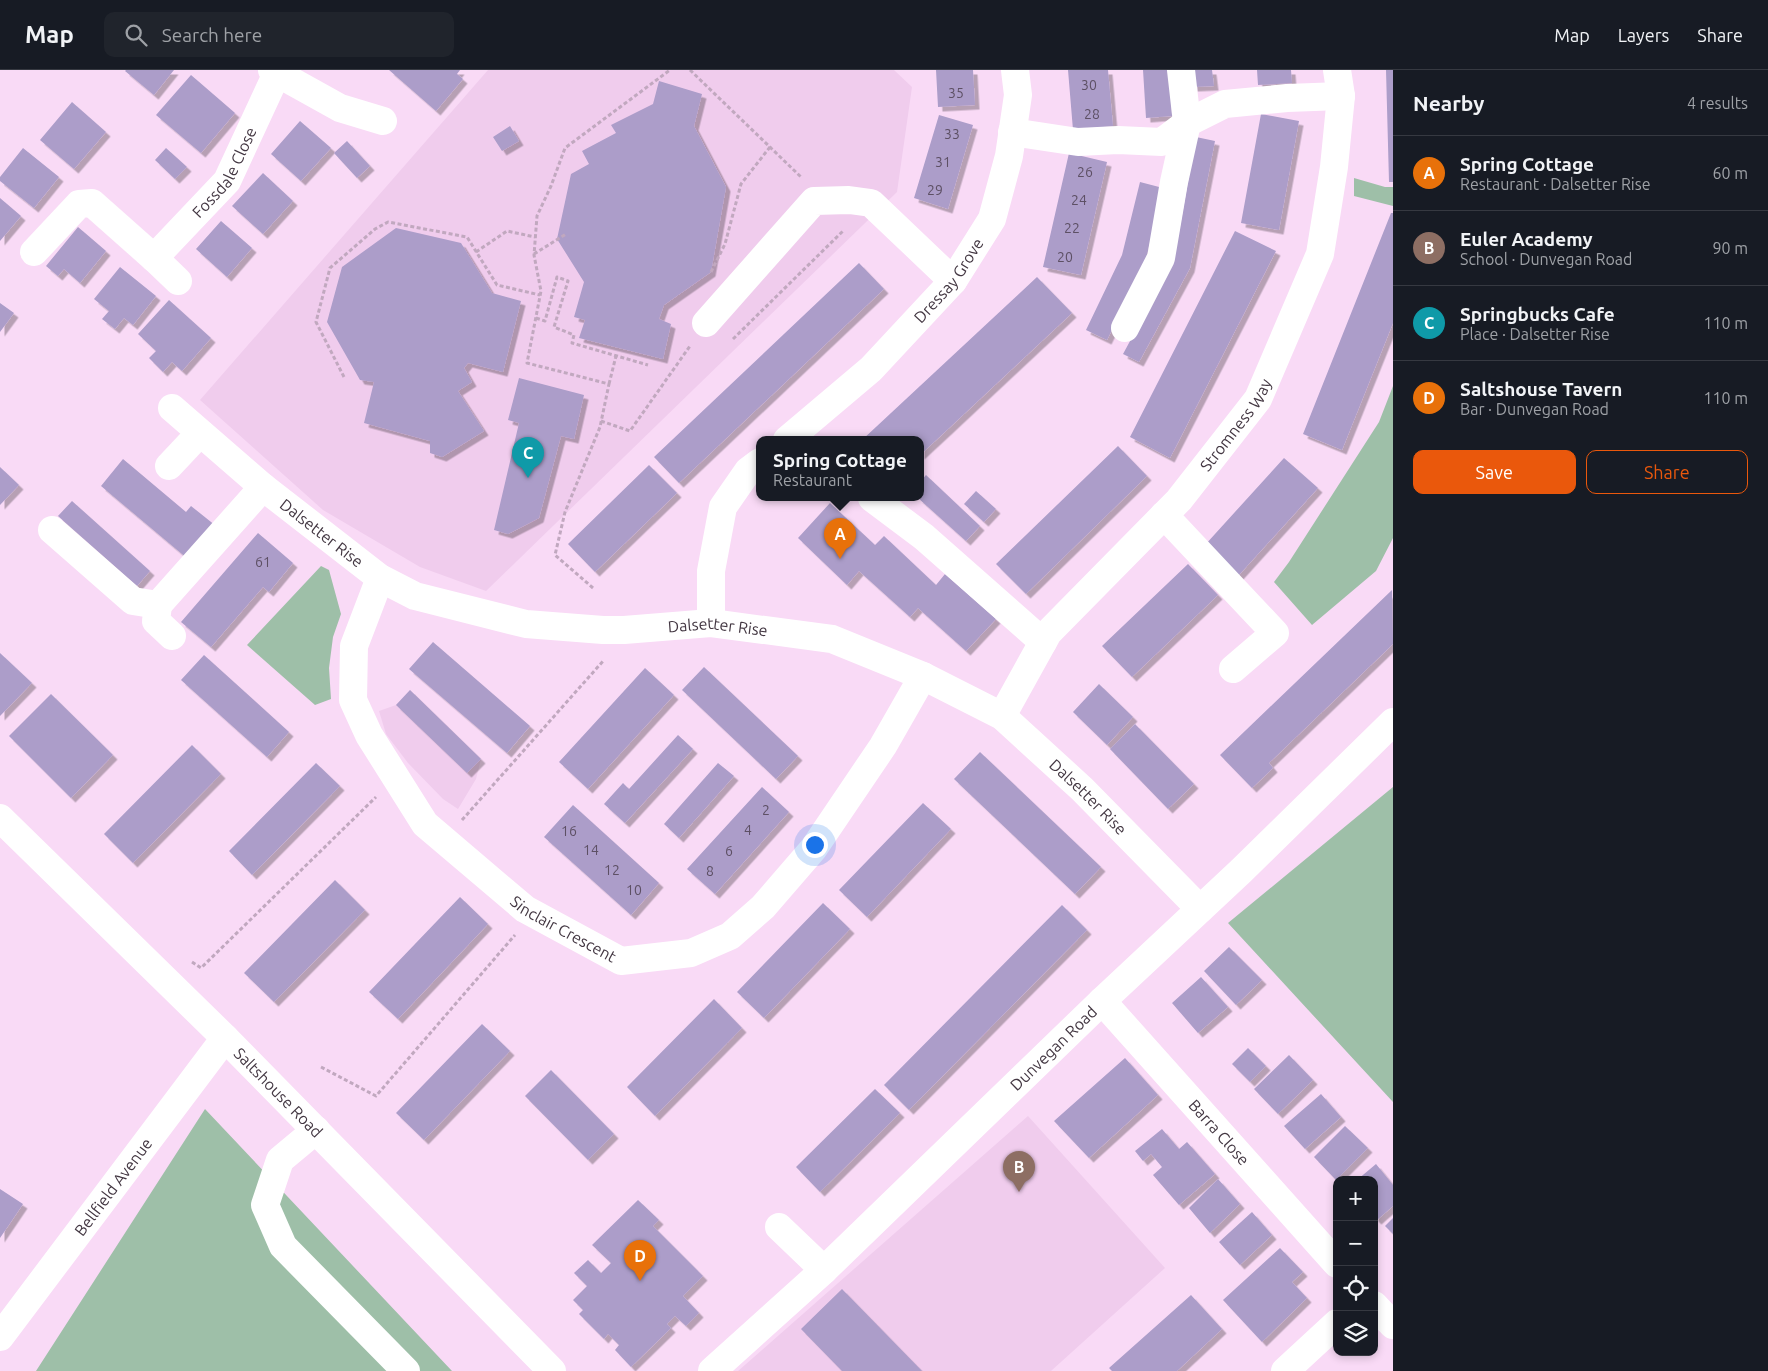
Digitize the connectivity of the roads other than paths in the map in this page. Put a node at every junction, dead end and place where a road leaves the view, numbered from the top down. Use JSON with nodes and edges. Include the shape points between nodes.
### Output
{"nodes":[{"id":1,"x":1015,"y":70,"type":"edge"},
{"id":2,"x":1181,"y":70,"type":"edge"},
{"id":3,"x":275,"y":72,"type":"edge"},
{"id":4,"x":1339,"y":83,"type":"edge"},
{"id":5,"x":383,"y":122,"type":"dead end"},
{"id":6,"x":1187,"y":124,"type":"junction"},
{"id":7,"x":1012,"y":132,"type":"junction"},
{"id":8,"x":34,"y":252,"type":"dead end"},
{"id":9,"x":154,"y":258,"type":"junction"},
{"id":10,"x":178,"y":281,"type":"dead end"},
{"id":11,"x":953,"y":281,"type":"junction"},
{"id":12,"x":1125,"y":328,"type":"dead end"},
{"id":13,"x":703,"y":334,"type":"road end"},
{"id":14,"x":172,"y":408,"type":"dead end"},
{"id":15,"x":200,"y":433,"type":"junction"},
{"id":16,"x":797,"y":436,"type":"edge"},
{"id":17,"x":756,"y":465,"type":"edge"},
{"id":18,"x":170,"y":466,"type":"dead end"},
{"id":19,"x":264,"y":486,"type":"junction"},
{"id":20,"x":876,"y":501,"type":"edge"},
{"id":21,"x":1164,"y":514,"type":"junction"},
{"id":22,"x":52,"y":530,"type":"dead end"},
{"id":23,"x":380,"y":578,"type":"junction"},
{"id":24,"x":158,"y":605,"type":"junction"},
{"id":25,"x":711,"y":623,"type":"junction"},
{"id":26,"x":172,"y":636,"type":"dead end"},
{"id":27,"x":1043,"y":642,"type":"junction"},
{"id":28,"x":1233,"y":669,"type":"dead end"},
{"id":29,"x":923,"y":676,"type":"junction"},
{"id":30,"x":1002,"y":716,"type":"junction"},
{"id":31,"x":1393,"y":722,"type":"edge"},
{"id":32,"x":0,"y":818,"type":"edge"},
{"id":33,"x":1200,"y":909,"type":"junction"},
{"id":34,"x":1102,"y":1001,"type":"junction"},
{"id":35,"x":225,"y":1038,"type":"junction"},
{"id":36,"x":316,"y":1130,"type":"junction"},
{"id":37,"x":779,"y":1227,"type":"dead end"},
{"id":38,"x":1333,"y":1260,"type":"edge"},
{"id":39,"x":824,"y":1270,"type":"junction"},
{"id":40,"x":1378,"y":1309,"type":"edge"},
{"id":41,"x":1393,"y":1324,"type":"edge"},
{"id":42,"x":1333,"y":1327,"type":"edge"},
{"id":43,"x":0,"y":1337,"type":"edge"},
{"id":44,"x":406,"y":1371,"type":"edge"},
{"id":45,"x":552,"y":1371,"type":"edge"},
{"id":46,"x":712,"y":1371,"type":"edge"},
{"id":47,"x":1286,"y":1371,"type":"edge"}],
"edges":[{"from":1,"to":7,"type":"street","name":"Dressay Grove","via":[[1018,95]]},
{"from":2,"to":6,"type":"street"},
{"from":3,"to":5,"type":"street","name":"Fossdale Close","via":[[340,108]]},
{"from":3,"to":9,"type":"street","name":"Fossdale Close","via":[[228,181]]},
{"from":4,"to":6,"type":"street","via":[[1287,98],[1225,104]]},
{"from":4,"to":21,"type":"street","name":"Stromness Way","via":[[1334,167],[1320,254],[1258,399],[1179,500]]},
{"from":6,"to":7,"type":"street","via":[[1162,142],[1078,142]]},
{"from":6,"to":12,"type":"street","via":[[1161,258]]},
{"from":7,"to":11,"type":"street","name":"Dressay Grove","via":[[992,219]]},
{"from":8,"to":9,"type":"street","via":[[78,204],[92,203]]},
{"from":9,"to":10,"type":"street"},
{"from":11,"to":13,"type":"street","via":[[871,203],[814,201]]},
{"from":11,"to":16,"type":"street","name":"Dressay Grove","via":[[871,369]]},
{"from":14,"to":15,"type":"street","name":"Dalsetter Rise"},
{"from":15,"to":18,"type":"street"},
{"from":15,"to":19,"type":"street","name":"Dalsetter Rise"},
{"from":17,"to":25,"type":"street","via":[[724,506],[711,571]]},
{"from":19,"to":23,"type":"street","name":"Dalsetter Rise"},
{"from":19,"to":24,"type":"street"},
{"from":20,"to":27,"type":"street","via":[[924,537]]},
{"from":21,"to":27,"type":"street","name":"Stromness Way","via":[[1048,633]]},
{"from":21,"to":28,"type":"street","via":[[1275,633]]},
{"from":22,"to":24,"type":"street","via":[[133,601]]},
{"from":23,"to":25,"type":"street","name":"Dalsetter Rise","via":[[415,596],[526,624],[624,630]]},
{"from":23,"to":29,"type":"street","name":"Sinclair Crescent","via":[[354,646],[353,700],[369,735],[396,778],[425,824],[525,909],[621,961],[691,953],[730,936],[762,907],[814,848],[883,746]]},
{"from":24,"to":26,"type":"street","via":[[156,621]]},
{"from":25,"to":29,"type":"street","name":"Dalsetter Rise","via":[[832,639]]},
{"from":27,"to":30,"type":"street","name":"Stromness Way"},
{"from":29,"to":30,"type":"street","name":"Dalsetter Rise"},
{"from":30,"to":33,"type":"street","name":"Dalsetter Rise","via":[[1082,789]]},
{"from":31,"to":33,"type":"street","name":"Dunvegan Road"},
{"from":32,"to":35,"type":"street","name":"Saltshouse Road"},
{"from":33,"to":34,"type":"street","name":"Dunvegan Road"},
{"from":34,"to":38,"type":"street","name":"Barra Close"},
{"from":34,"to":39,"type":"street","name":"Dunvegan Road"},
{"from":35,"to":36,"type":"street","name":"Saltshouse Road"},
{"from":35,"to":43,"type":"street","name":"Bellfield Avenue"},
{"from":36,"to":44,"type":"street","via":[[280,1160],[265,1205],[283,1246]]},
{"from":36,"to":45,"type":"street","name":"Saltshouse Road"},
{"from":37,"to":39,"type":"street"},
{"from":39,"to":46,"type":"street","name":"Dunvegan Road"},
{"from":40,"to":41,"type":"street"},
{"from":42,"to":47,"type":"street"}]}
